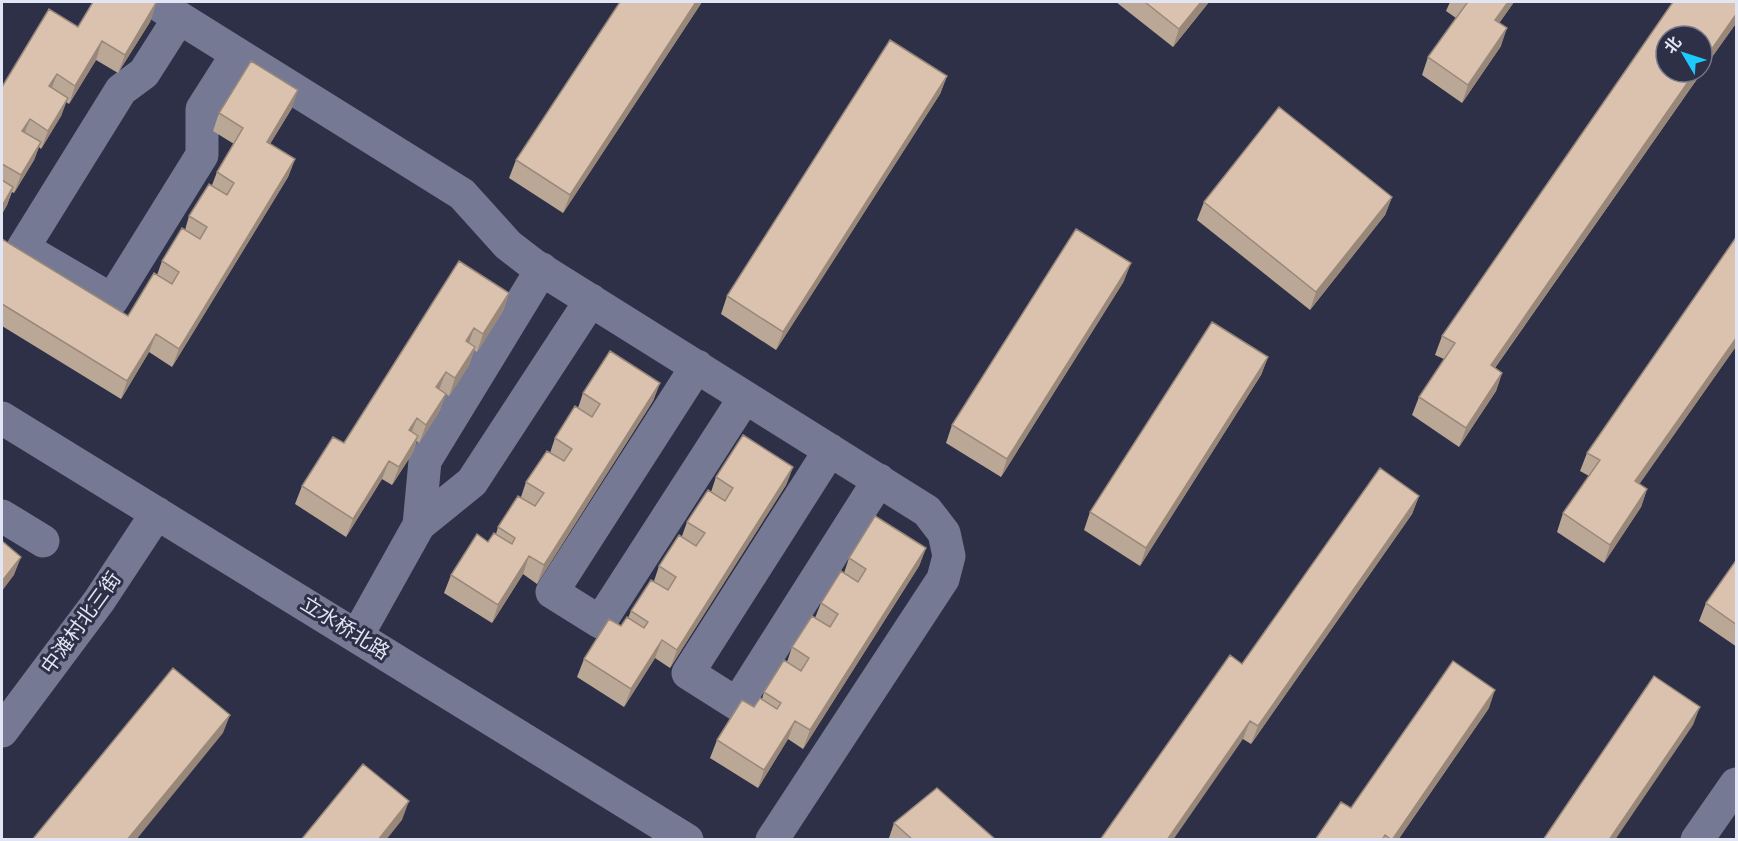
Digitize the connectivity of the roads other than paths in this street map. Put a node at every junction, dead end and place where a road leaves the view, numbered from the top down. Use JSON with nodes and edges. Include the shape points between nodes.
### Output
{"nodes":[{"id":1,"x":167,"y":10,"type":"edge"},
{"id":2,"x":237,"y":54,"type":"junction"},
{"id":3,"x":542,"y":269,"type":"junction"},
{"id":4,"x":591,"y":300,"type":"junction"},
{"id":5,"x":697,"y":366,"type":"junction"},
{"id":6,"x":745,"y":397,"type":"junction"},
{"id":7,"x":2,"y":418,"type":"edge"},
{"id":8,"x":830,"y":450,"type":"junction"},
{"id":9,"x":879,"y":480,"type":"junction"},
{"id":10,"x":157,"y":513,"type":"junction"},
{"id":11,"x":2,"y":516,"type":"edge"},
{"id":12,"x":420,"y":525,"type":"junction"},
{"id":13,"x":43,"y":541,"type":"dead end"},
{"id":14,"x":357,"y":636,"type":"junction"},
{"id":15,"x":2,"y":731,"type":"edge"},
{"id":16,"x":1737,"y":784,"type":"edge"},
{"id":17,"x":687,"y":840,"type":"edge"},
{"id":18,"x":772,"y":840,"type":"edge"},
{"id":19,"x":1697,"y":840,"type":"edge"}],
"edges":[{"from":1,"to":2,"type":"street"},
{"from":1,"to":2,"type":"street","via":[[144,73],[120,90],[23,248],[111,300],[202,155],[202,109]]},
{"from":2,"to":3,"type":"street","via":[[462,194],[508,245]]},
{"from":3,"to":4,"type":"street"},
{"from":3,"to":12,"type":"street","via":[[425,461]]},
{"from":4,"to":5,"type":"street"},
{"from":4,"to":12,"type":"street","via":[[472,482]]},
{"from":5,"to":6,"type":"street"},
{"from":5,"to":6,"type":"street","via":[[552,592],[600,622]]},
{"from":6,"to":8,"type":"street"},
{"from":7,"to":10,"type":"street","name":"立水桥北路"},
{"from":8,"to":9,"type":"street"},
{"from":8,"to":9,"type":"street","via":[[688,673],[737,704]]},
{"from":9,"to":18,"type":"street","via":[[927,511],[944,533],[950,556],[943,579]]},
{"from":10,"to":14,"type":"street","name":"立水桥北路"},
{"from":10,"to":15,"type":"street","name":"中滩村北三街","via":[[99,601]]},
{"from":11,"to":13,"type":"street"},
{"from":12,"to":14,"type":"street"},
{"from":14,"to":17,"type":"street","name":"立水桥北路"},
{"from":16,"to":19,"type":"street"}]}
